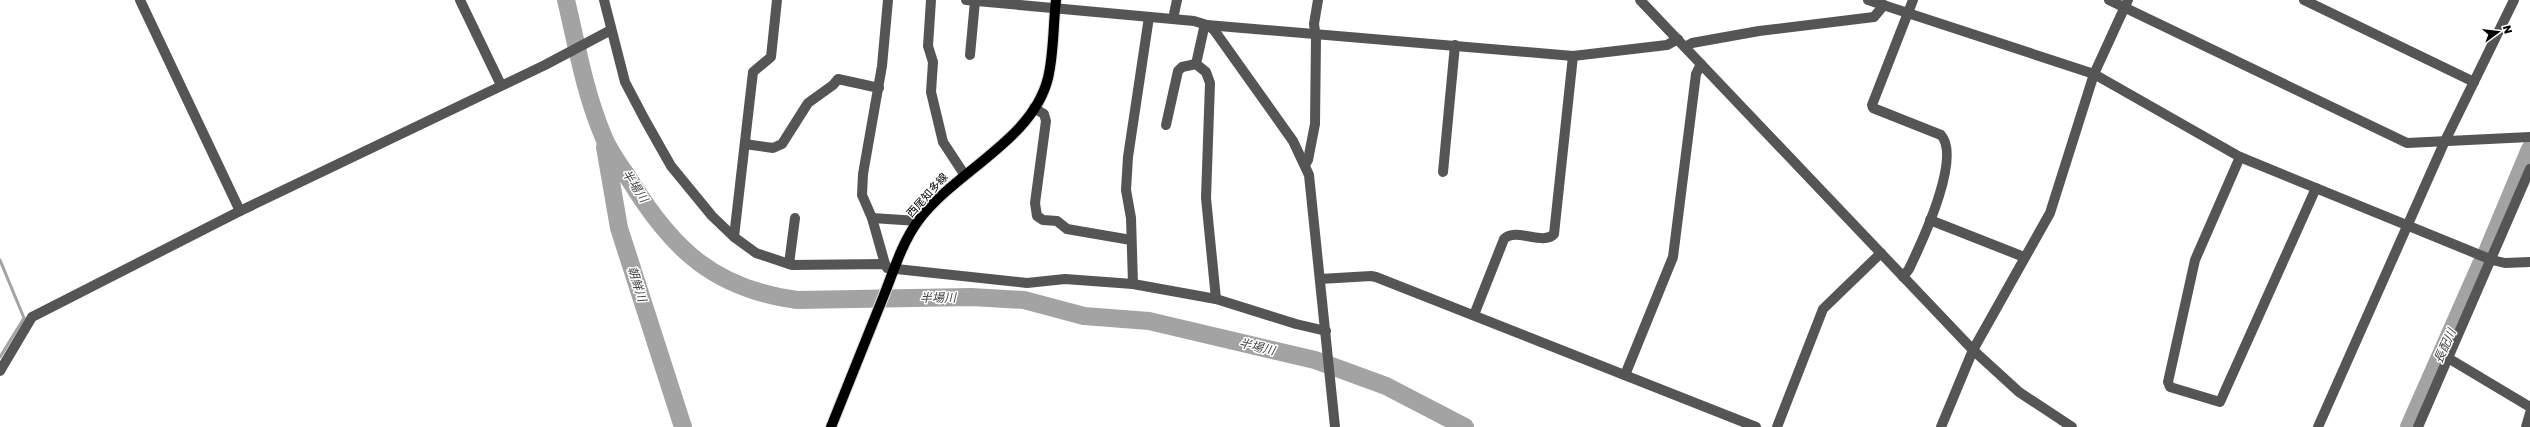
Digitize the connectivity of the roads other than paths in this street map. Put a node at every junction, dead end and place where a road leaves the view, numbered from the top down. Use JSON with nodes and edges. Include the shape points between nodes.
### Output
{"nodes":[{"id":1,"x":140,"y":0,"type":"edge"},
{"id":2,"x":460,"y":0,"type":"edge"},
{"id":3,"x":604,"y":0,"type":"edge"},
{"id":4,"x":777,"y":0,"type":"edge"},
{"id":5,"x":888,"y":0,"type":"edge"},
{"id":6,"x":931,"y":0,"type":"edge"},
{"id":7,"x":970,"y":0,"type":"edge"},
{"id":8,"x":1178,"y":0,"type":"edge"},
{"id":9,"x":1318,"y":0,"type":"edge"},
{"id":10,"x":1640,"y":0,"type":"edge"},
{"id":11,"x":1868,"y":0,"type":"edge"},
{"id":12,"x":1913,"y":0,"type":"edge"},
{"id":13,"x":2109,"y":0,"type":"edge"},
{"id":14,"x":2304,"y":0,"type":"edge"},
{"id":15,"x":2510,"y":1,"type":"edge"},
{"id":16,"x":1055,"y":4,"type":"edge"},
{"id":17,"x":2126,"y":4,"type":"edge"},
{"id":18,"x":1884,"y":5,"type":"junction"},
{"id":19,"x":1907,"y":13,"type":"junction"},
{"id":20,"x":1149,"y":17,"type":"junction"},
{"id":21,"x":1173,"y":19,"type":"junction"},
{"id":22,"x":1207,"y":25,"type":"junction"},
{"id":23,"x":609,"y":31,"type":"junction"},
{"id":24,"x":1315,"y":33,"type":"junction"},
{"id":25,"x":1678,"y":39,"type":"junction"},
{"id":26,"x":1455,"y":45,"type":"junction"},
{"id":27,"x":1685,"y":47,"type":"junction"},
{"id":28,"x":970,"y":55,"type":"dead end"},
{"id":29,"x":1573,"y":56,"type":"junction"},
{"id":30,"x":1196,"y":64,"type":"junction"},
{"id":31,"x":1701,"y":64,"type":"junction"},
{"id":32,"x":2094,"y":74,"type":"junction"},
{"id":33,"x":2474,"y":82,"type":"junction"},
{"id":34,"x":501,"y":85,"type":"junction"},
{"id":35,"x":879,"y":88,"type":"junction"},
{"id":36,"x":1034,"y":108,"type":"junction"},
{"id":37,"x":1166,"y":125,"type":"dead end"},
{"id":38,"x":2530,"y":137,"type":"edge"},
{"id":39,"x":2444,"y":143,"type":"junction"},
{"id":40,"x":745,"y":144,"type":"junction"},
{"id":41,"x":2240,"y":157,"type":"junction"},
{"id":42,"x":1305,"y":165,"type":"junction"},
{"id":43,"x":2530,"y":169,"type":"edge"},
{"id":44,"x":1443,"y":172,"type":"dead end"},
{"id":45,"x":964,"y":174,"type":"junction"},
{"id":46,"x":2316,"y":188,"type":"junction"},
{"id":47,"x":240,"y":211,"type":"junction"},
{"id":48,"x":795,"y":218,"type":"dead end"},
{"id":49,"x":872,"y":218,"type":"junction"},
{"id":50,"x":1930,"y":220,"type":"junction"},
{"id":51,"x":918,"y":221,"type":"junction"},
{"id":52,"x":2407,"y":225,"type":"junction"},
{"id":53,"x":734,"y":237,"type":"junction"},
{"id":54,"x":1131,"y":240,"type":"junction"},
{"id":55,"x":1881,"y":254,"type":"junction"},
{"id":56,"x":2024,"y":258,"type":"junction"},
{"id":57,"x":2492,"y":260,"type":"junction"},
{"id":58,"x":2530,"y":262,"type":"edge"},
{"id":59,"x":789,"y":264,"type":"junction"},
{"id":60,"x":890,"y":266,"type":"junction"},
{"id":61,"x":1903,"y":277,"type":"junction"},
{"id":62,"x":1320,"y":279,"type":"junction"},
{"id":63,"x":1132,"y":284,"type":"junction"},
{"id":64,"x":1216,"y":299,"type":"junction"},
{"id":65,"x":1474,"y":316,"type":"junction"},
{"id":66,"x":1327,"y":335,"type":"junction"},
{"id":67,"x":1973,"y":350,"type":"junction"},
{"id":68,"x":2448,"y":358,"type":"junction"},
{"id":69,"x":0,"y":371,"type":"edge"},
{"id":70,"x":1625,"y":375,"type":"junction"},
{"id":71,"x":2530,"y":407,"type":"edge"},
{"id":72,"x":2530,"y":413,"type":"edge"},
{"id":73,"x":832,"y":427,"type":"edge"},
{"id":74,"x":1335,"y":427,"type":"edge"},
{"id":75,"x":1756,"y":427,"type":"edge"},
{"id":76,"x":1777,"y":427,"type":"edge"},
{"id":77,"x":1941,"y":427,"type":"edge"},
{"id":78,"x":2072,"y":427,"type":"edge"},
{"id":79,"x":2318,"y":427,"type":"edge"},
{"id":80,"x":2418,"y":427,"type":"edge"},
{"id":81,"x":2526,"y":427,"type":"edge"}],
"edges":[{"from":1,"to":47,"type":"street"},
{"from":2,"to":34,"type":"street"},
{"from":3,"to":23,"type":"street"},
{"from":4,"to":40,"type":"street","via":[[772,57],[753,72]]},
{"from":5,"to":35,"type":"street"},
{"from":6,"to":45,"type":"street","via":[[928,46],[933,57],[931,92],[943,142]]},
{"from":7,"to":16,"type":"street"},
{"from":7,"to":28,"type":"street"},
{"from":8,"to":21,"type":"street"},
{"from":9,"to":24,"type":"street"},
{"from":10,"to":25,"type":"street"},
{"from":11,"to":18,"type":"street"},
{"from":12,"to":19,"type":"street"},
{"from":13,"to":17,"type":"street"},
{"from":14,"to":33,"type":"street"},
{"from":15,"to":33,"type":"street"},
{"from":16,"to":20,"type":"street"},
{"from":16,"to":36,"type":"main road","name":"西尾知多線","via":[[1048,79]]},
{"from":17,"to":32,"type":"street"},
{"from":17,"to":39,"type":"street","via":[[2407,144]]},
{"from":18,"to":19,"type":"street"},
{"from":18,"to":27,"type":"street","via":[[1874,17],[1759,30],[1692,43]]},
{"from":19,"to":32,"type":"street"},
{"from":19,"to":50,"type":"street","via":[[1872,105],[1873,108],[1941,135],[1946,142],[1944,185]]},
{"from":20,"to":21,"type":"street"},
{"from":20,"to":54,"type":"street","via":[[1128,157],[1126,190],[1131,218]]},
{"from":21,"to":22,"type":"street"},
{"from":22,"to":24,"type":"street"},
{"from":22,"to":30,"type":"street","via":[[1204,28]]},
{"from":22,"to":42,"type":"street","via":[[1214,30],[1293,142]]},
{"from":23,"to":34,"type":"street"},
{"from":23,"to":53,"type":"street","via":[[625,82],[657,142],[691,191]]},
{"from":24,"to":26,"type":"street"},
{"from":24,"to":42,"type":"street","via":[[1315,124]]},
{"from":25,"to":27,"type":"street"},
{"from":25,"to":29,"type":"street","via":[[1668,45]]},
{"from":26,"to":29,"type":"street"},
{"from":26,"to":44,"type":"street"},
{"from":27,"to":31,"type":"street"},
{"from":29,"to":65,"type":"street","via":[[1554,234],[1548,237],[1511,236],[1504,239]]},
{"from":30,"to":37,"type":"street","via":[[1182,67],[1178,71]]},
{"from":30,"to":64,"type":"street","via":[[1206,72],[1210,83],[1206,198]]},
{"from":31,"to":55,"type":"street"},
{"from":31,"to":70,"type":"street","via":[[1696,74],[1673,257]]},
{"from":32,"to":41,"type":"street"},
{"from":32,"to":56,"type":"street","via":[[2053,205]]},
{"from":33,"to":39,"type":"street"},
{"from":34,"to":47,"type":"street"},
{"from":35,"to":40,"type":"street","via":[[838,79],[833,86],[808,103],[782,144],[773,148]]},
{"from":35,"to":49,"type":"street","via":[[862,196]]},
{"from":36,"to":45,"type":"main road","name":"西尾知多線","via":[[1017,131]]},
{"from":36,"to":54,"type":"street","via":[[1044,114],[1046,121],[1035,202],[1037,216],[1043,220],[1057,221],[1067,229]]},
{"from":38,"to":39,"type":"street","via":[[2472,139]]},
{"from":39,"to":52,"type":"street"},
{"from":40,"to":53,"type":"street"},
{"from":41,"to":46,"type":"street"},
{"from":41,"to":46,"type":"street","via":[[2195,260],[2168,382],[2170,387],[2220,402]]},
{"from":42,"to":62,"type":"street","via":[[1312,195]]},
{"from":43,"to":57,"type":"street"},
{"from":45,"to":51,"type":"main road","name":"西尾知多線"},
{"from":46,"to":52,"type":"street"},
{"from":47,"to":69,"type":"street","via":[[32,317]]},
{"from":48,"to":59,"type":"street"},
{"from":49,"to":51,"type":"street"},
{"from":49,"to":60,"type":"street"},
{"from":50,"to":56,"type":"street"},
{"from":50,"to":61,"type":"street"},
{"from":51,"to":60,"type":"main road","name":"西尾知多線"},
{"from":52,"to":57,"type":"street"},
{"from":52,"to":79,"type":"street"},
{"from":53,"to":59,"type":"street","via":[[756,253]]},
{"from":54,"to":63,"type":"street"},
{"from":55,"to":61,"type":"street"},
{"from":55,"to":76,"type":"street","via":[[1823,309]]},
{"from":56,"to":67,"type":"street"},
{"from":57,"to":58,"type":"street","via":[[2505,263]]},
{"from":57,"to":68,"type":"street"},
{"from":59,"to":60,"type":"street","via":[[806,267]]},
{"from":60,"to":63,"type":"street","via":[[1027,283],[1065,279]]},
{"from":60,"to":73,"type":"main road","name":"西尾知多線","via":[[889,283]]},
{"from":61,"to":67,"type":"street"},
{"from":62,"to":65,"type":"street","via":[[1370,276]]},
{"from":62,"to":66,"type":"street"},
{"from":63,"to":64,"type":"street"},
{"from":64,"to":66,"type":"street"},
{"from":65,"to":70,"type":"street"},
{"from":66,"to":74,"type":"street"},
{"from":67,"to":77,"type":"street"},
{"from":67,"to":78,"type":"street","via":[[2019,392]]},
{"from":68,"to":71,"type":"street"},
{"from":68,"to":80,"type":"street"},
{"from":70,"to":75,"type":"street"},
{"from":72,"to":81,"type":"street"}]}
